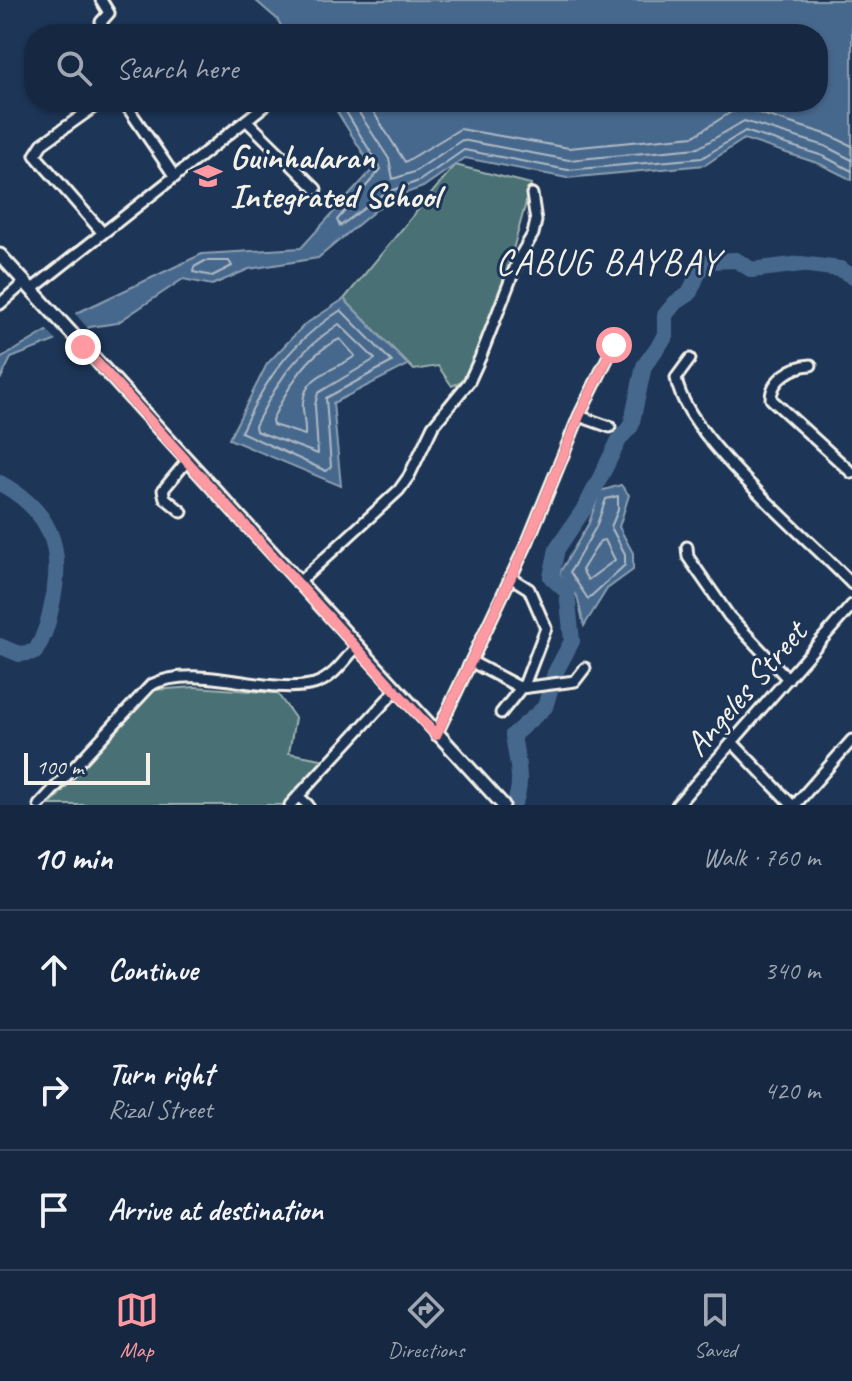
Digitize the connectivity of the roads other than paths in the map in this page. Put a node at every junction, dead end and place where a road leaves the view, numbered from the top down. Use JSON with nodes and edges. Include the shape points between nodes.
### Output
{"nodes":[{"id":1,"x":101,"y":0,"type":"edge"},
{"id":2,"x":102,"y":24,"type":"edge"},
{"id":3,"x":87,"y":112,"type":"edge"},
{"id":4,"x":131,"y":112,"type":"edge"},
{"id":5,"x":256,"y":112,"type":"edge"},
{"id":6,"x":246,"y":120,"type":"junction"},
{"id":7,"x":175,"y":177,"type":"junction"},
{"id":8,"x":316,"y":189,"type":"dead end"},
{"id":9,"x":532,"y":194,"type":"dead end"},
{"id":10,"x":102,"y":232,"type":"junction"},
{"id":11,"x":0,"y":255,"type":"edge"},
{"id":12,"x":28,"y":286,"type":"junction"},
{"id":13,"x":0,"y":304,"type":"edge"},
{"id":14,"x":614,"y":345,"type":"dead end"},
{"id":15,"x":690,"y":359,"type":"dead end"},
{"id":16,"x":811,"y":365,"type":"dead end"},
{"id":17,"x":579,"y":416,"type":"junction"},
{"id":18,"x":610,"y":427,"type":"dead end"},
{"id":19,"x":187,"y":461,"type":"junction"},
{"id":20,"x":852,"y":473,"type":"edge"},
{"id":21,"x":182,"y":512,"type":"dead end"},
{"id":22,"x":687,"y":547,"type":"dead end"},
{"id":23,"x":510,"y":577,"type":"junction"},
{"id":24,"x":298,"y":583,"type":"junction"},
{"id":25,"x":852,"y":584,"type":"edge"},
{"id":26,"x":852,"y":605,"type":"edge"},
{"id":27,"x":356,"y":647,"type":"junction"},
{"id":28,"x":472,"y":662,"type":"junction"},
{"id":29,"x":585,"y":668,"type":"dead end"},
{"id":30,"x":788,"y":679,"type":"junction"},
{"id":31,"x":521,"y":688,"type":"junction"},
{"id":32,"x":395,"y":691,"type":"junction"},
{"id":33,"x":501,"y":713,"type":"dead end"},
{"id":34,"x":436,"y":735,"type":"junction"},
{"id":35,"x":852,"y":740,"type":"edge"},
{"id":36,"x":733,"y":743,"type":"junction"},
{"id":37,"x":298,"y":796,"type":"junction"},
{"id":38,"x":500,"y":804,"type":"edge"},
{"id":39,"x":39,"y":805,"type":"edge"},
{"id":40,"x":290,"y":805,"type":"edge"},
{"id":41,"x":308,"y":805,"type":"edge"},
{"id":42,"x":677,"y":805,"type":"edge"},
{"id":43,"x":794,"y":805,"type":"edge"}],
"edges":[{"from":1,"to":2,"type":"street","via":[[109,13]]},
{"from":3,"to":10,"type":"street","via":[[42,144],[35,155]]},
{"from":4,"to":7,"type":"street"},
{"from":5,"to":6,"type":"street"},
{"from":6,"to":7,"type":"street"},
{"from":6,"to":8,"type":"street"},
{"from":7,"to":10,"type":"street"},
{"from":9,"to":24,"type":"street","via":[[533,234],[469,382],[433,426],[399,490]]},
{"from":10,"to":12,"type":"street"},
{"from":11,"to":12,"type":"main road"},
{"from":12,"to":13,"type":"street"},
{"from":12,"to":19,"type":"main road"},
{"from":14,"to":17,"type":"street"},
{"from":15,"to":25,"type":"street","via":[[676,378],[695,424]]},
{"from":16,"to":20,"type":"street","via":[[790,371],[772,387],[771,399]]},
{"from":17,"to":18,"type":"street"},
{"from":17,"to":23,"type":"street"},
{"from":19,"to":21,"type":"street","via":[[163,490]]},
{"from":19,"to":24,"type":"main road"},
{"from":22,"to":30,"type":"street","via":[[688,557],[729,616]]},
{"from":23,"to":28,"type":"street"},
{"from":23,"to":31,"type":"street","via":[[529,589],[546,628]]},
{"from":24,"to":27,"type":"main road"},
{"from":26,"to":30,"type":"street","name":"Angeles Street"},
{"from":27,"to":32,"type":"main road"},
{"from":27,"to":39,"type":"street","via":[[333,674],[315,683],[202,678],[151,685]]},
{"from":28,"to":31,"type":"street"},
{"from":28,"to":34,"type":"street"},
{"from":29,"to":31,"type":"street","via":[[575,681]]},
{"from":30,"to":36,"type":"street","name":"Angeles Street"},
{"from":31,"to":33,"type":"street"},
{"from":32,"to":34,"type":"main road"},
{"from":32,"to":37,"type":"street"},
{"from":34,"to":38,"type":"main road"},
{"from":35,"to":43,"type":"street"},
{"from":36,"to":42,"type":"street","name":"Angeles Street"},
{"from":36,"to":43,"type":"street"},
{"from":37,"to":40,"type":"street"},
{"from":37,"to":41,"type":"street"}]}
